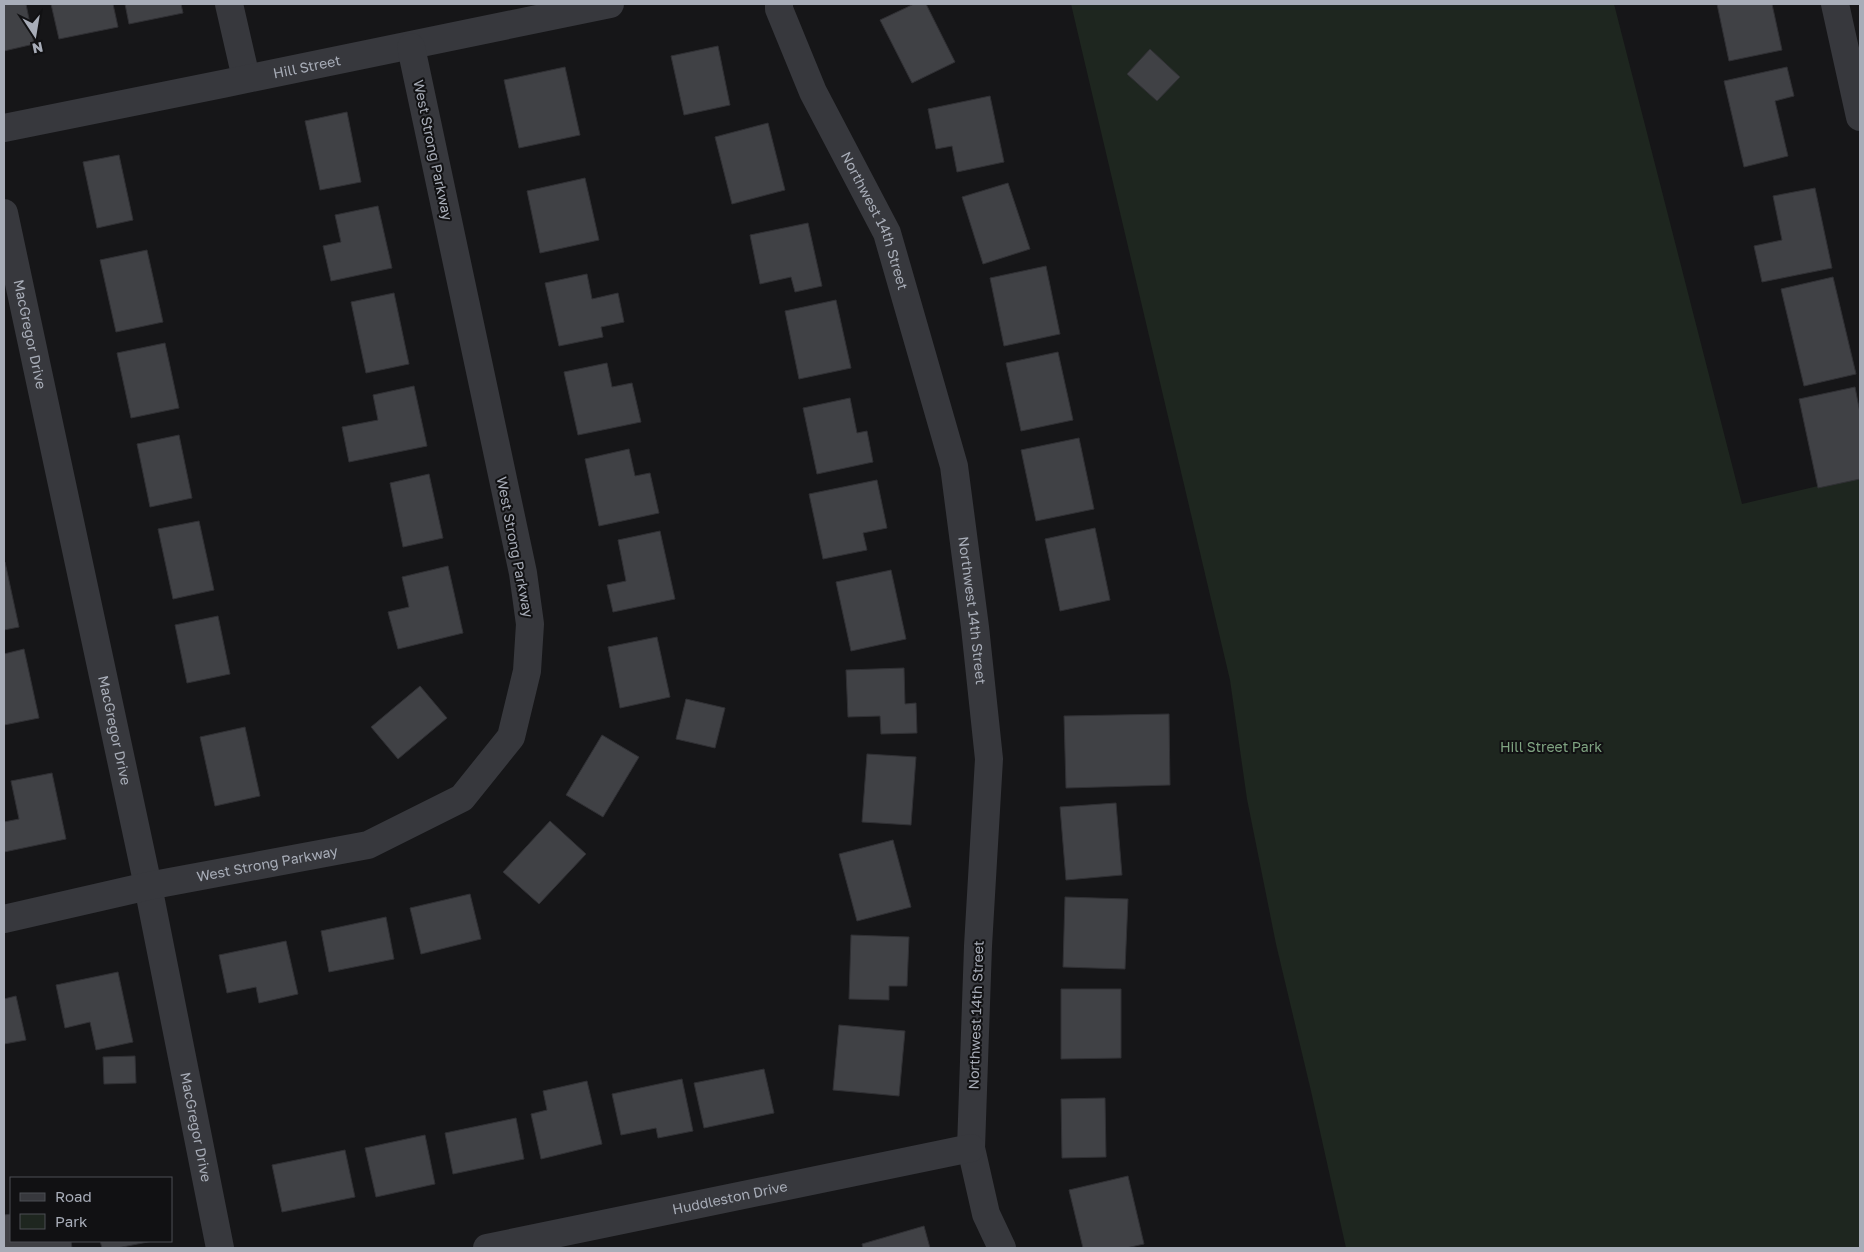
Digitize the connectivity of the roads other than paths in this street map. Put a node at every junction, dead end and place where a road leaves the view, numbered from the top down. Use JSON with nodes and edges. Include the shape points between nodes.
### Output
{"nodes":[{"id":1,"x":229,"y":4,"type":"edge"},
{"id":2,"x":610,"y":4,"type":"edge"},
{"id":3,"x":779,"y":4,"type":"edge"},
{"id":4,"x":1835,"y":4,"type":"edge"},
{"id":5,"x":411,"y":47,"type":"junction"},
{"id":6,"x":246,"y":78,"type":"junction"},
{"id":7,"x":1860,"y":117,"type":"edge"},
{"id":8,"x":4,"y":128,"type":"edge"},
{"id":9,"x":4,"y":213,"type":"edge"},
{"id":10,"x":148,"y":886,"type":"junction"},
{"id":11,"x":4,"y":919,"type":"edge"},
{"id":12,"x":971,"y":1148,"type":"junction"},
{"id":13,"x":220,"y":1248,"type":"edge"},
{"id":14,"x":487,"y":1248,"type":"edge"},
{"id":15,"x":1002,"y":1248,"type":"edge"}],
"edges":[{"from":1,"to":6,"type":"street"},
{"from":2,"to":5,"type":"street","name":"Hill Street"},
{"from":3,"to":12,"type":"street","name":"Northwest 14th Street","via":[[813,92],[887,232],[954,466],[988,759]]},
{"from":4,"to":7,"type":"street"},
{"from":5,"to":6,"type":"street","name":"Hill Street"},
{"from":5,"to":10,"type":"street","name":"West Strong Parkway","via":[[524,581],[530,624],[527,671],[511,737],[462,798],[368,845]]},
{"from":6,"to":8,"type":"street","name":"Hill Street"},
{"from":9,"to":10,"type":"street","name":"MacGregor Drive"},
{"from":10,"to":11,"type":"street","name":"West Strong Parkway"},
{"from":10,"to":13,"type":"street","name":"MacGregor Drive"},
{"from":12,"to":14,"type":"street","name":"Huddleston Drive"},
{"from":12,"to":15,"type":"street","name":"Northwest 14th Street","via":[[986,1214]]}]}
